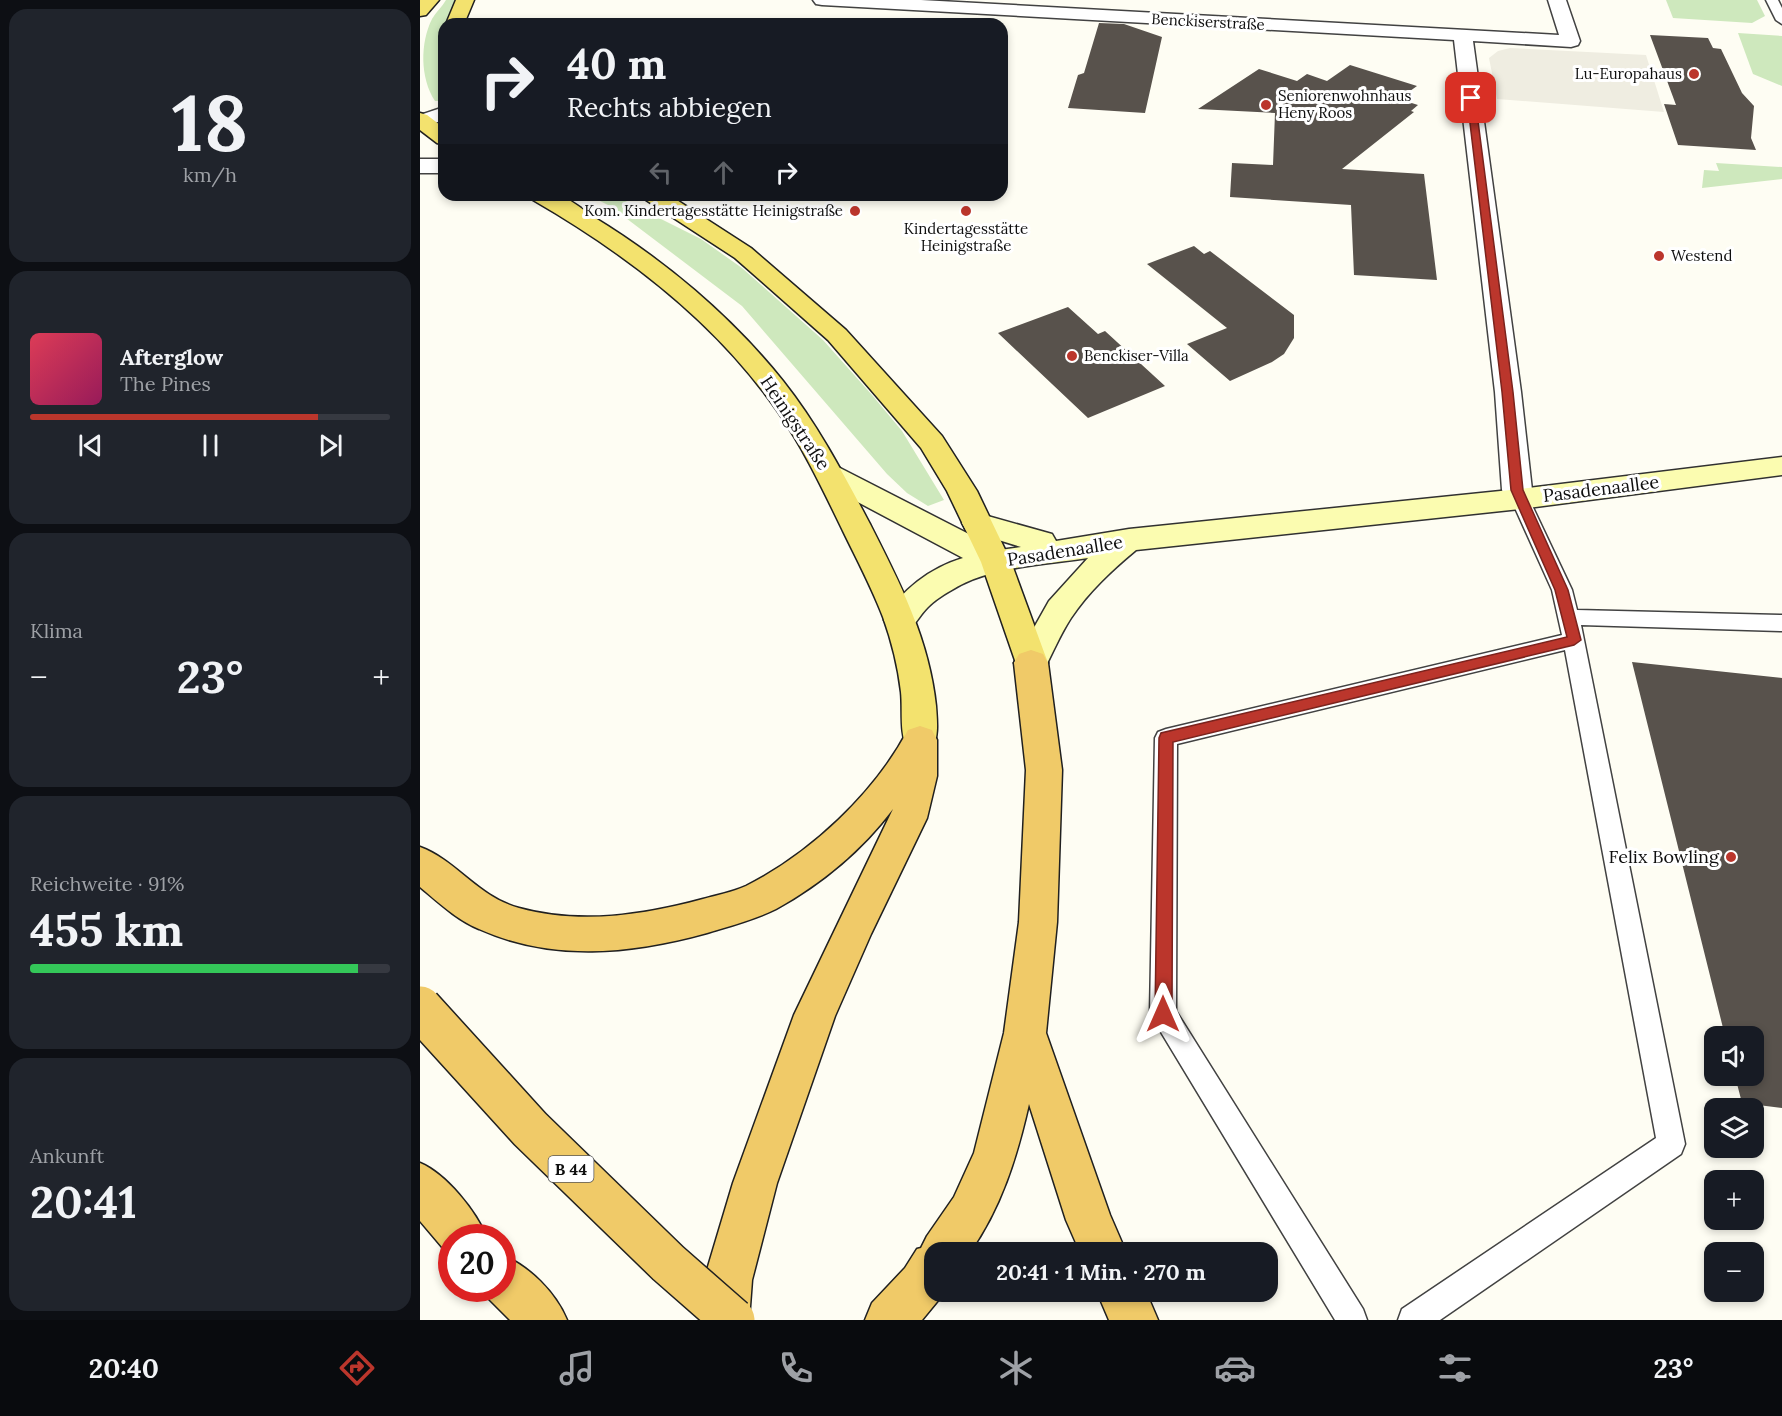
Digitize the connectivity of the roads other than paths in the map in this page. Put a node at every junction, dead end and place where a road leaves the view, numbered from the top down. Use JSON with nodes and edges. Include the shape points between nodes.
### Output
{"nodes":[{"id":1,"x":430,"y":0,"type":"edge"},
{"id":2,"x":465,"y":0,"type":"edge"},
{"id":3,"x":822,"y":0,"type":"edge"},
{"id":4,"x":1557,"y":0,"type":"edge"},
{"id":5,"x":1772,"y":0,"type":"edge"},
{"id":6,"x":1014,"y":5,"type":"edge"},
{"id":7,"x":420,"y":11,"type":"edge"},
{"id":8,"x":458,"y":18,"type":"edge"},
{"id":9,"x":1782,"y":20,"type":"edge"},
{"id":10,"x":1463,"y":36,"type":"junction"},
{"id":11,"x":438,"y":108,"type":"edge"},
{"id":12,"x":438,"y":114,"type":"edge"},
{"id":13,"x":421,"y":118,"type":"edge"},
{"id":14,"x":438,"y":134,"type":"edge"},
{"id":15,"x":420,"y":166,"type":"edge"},
{"id":16,"x":438,"y":166,"type":"edge"},
{"id":17,"x":552,"y":201,"type":"edge"},
{"id":18,"x":663,"y":201,"type":"edge"},
{"id":19,"x":1782,"y":456,"type":"edge"},
{"id":20,"x":1782,"y":466,"type":"edge"},
{"id":21,"x":830,"y":475,"type":"junction"},
{"id":22,"x":1519,"y":495,"type":"junction"},
{"id":23,"x":977,"y":524,"type":"junction"},
{"id":24,"x":1129,"y":540,"type":"junction"},
{"id":25,"x":1041,"y":542,"type":"junction"},
{"id":26,"x":996,"y":562,"type":"junction"},
{"id":27,"x":900,"y":620,"type":"junction"},
{"id":28,"x":1782,"y":623,"type":"edge"},
{"id":29,"x":1571,"y":628,"type":"junction"},
{"id":30,"x":1031,"y":663,"type":"junction"},
{"id":31,"x":920,"y":740,"type":"junction"},
{"id":32,"x":420,"y":862,"type":"edge"},
{"id":33,"x":420,"y":1008,"type":"edge"},
{"id":34,"x":1025,"y":1033,"type":"junction"},
{"id":35,"x":420,"y":1186,"type":"edge"},
{"id":36,"x":452,"y":1224,"type":"edge"},
{"id":37,"x":950,"y":1242,"type":"edge"},
{"id":38,"x":1099,"y":1242,"type":"edge"},
{"id":39,"x":924,"y":1282,"type":"edge"},
{"id":40,"x":516,"y":1292,"type":"edge"},
{"id":41,"x":1126,"y":1302,"type":"edge"},
{"id":42,"x":543,"y":1320,"type":"edge"},
{"id":43,"x":725,"y":1320,"type":"edge"},
{"id":44,"x":733,"y":1320,"type":"edge"},
{"id":45,"x":889,"y":1320,"type":"edge"},
{"id":46,"x":1134,"y":1320,"type":"edge"},
{"id":47,"x":1352,"y":1320,"type":"edge"},
{"id":48,"x":1413,"y":1320,"type":"edge"}],
"edges":[{"from":1,"to":7,"type":"main road"},
{"from":2,"to":8,"type":"main road"},
{"from":3,"to":6,"type":"street","name":"Benckiserstraße"},
{"from":4,"to":10,"type":"street","name":"Benckiserstraße","via":[[1571,41]]},
{"from":5,"to":9,"type":"lane"},
{"from":6,"to":10,"type":"street","name":"Benckiserstraße"},
{"from":10,"to":22,"type":"street"},
{"from":11,"to":13,"type":"street"},
{"from":12,"to":13,"type":"street"},
{"from":13,"to":14,"type":"main road"},
{"from":15,"to":16,"type":"street"},
{"from":17,"to":21,"type":"main road","name":"Heinigstraße","via":[[630,250],[676,286],[751,359],[789,406]]},
{"from":18,"to":23,"type":"main road","via":[[743,253],[837,334],[932,442]]},
{"from":19,"to":22,"type":"main road","name":"Pasadenaallee"},
{"from":20,"to":22,"type":"main road","name":"Pasadenaallee"},
{"from":21,"to":26,"type":"main road"},
{"from":21,"to":27,"type":"main road","name":"Heinigstraße"},
{"from":22,"to":24,"type":"main road","name":"Pasadenaallee"},
{"from":22,"to":25,"type":"main road","name":"Pasadenaallee"},
{"from":22,"to":29,"type":"lane","via":[[1562,590]]},
{"from":23,"to":25,"type":"main road"},
{"from":23,"to":26,"type":"main road"},
{"from":24,"to":26,"type":"main road","name":"Pasadenaallee"},
{"from":24,"to":30,"type":"main road","via":[[1093,569],[1068,597],[1047,627]]},
{"from":25,"to":26,"type":"main road","name":"Pasadenaallee","via":[[1012,549]]},
{"from":26,"to":27,"type":"main road","via":[[968,568],[940,582],[917,598]]},
{"from":26,"to":30,"type":"main road"},
{"from":27,"to":31,"type":"main road","name":"Heinigstraße","via":[[914,666]]},
{"from":28,"to":29,"type":"lane"},
{"from":29,"to":47,"type":"lane","via":[[1166,738],[1163,1014]]},
{"from":29,"to":48,"type":"lane","via":[[1671,1144]]},
{"from":30,"to":34,"type":"highway","via":[[1044,770],[1038,922]]},
{"from":31,"to":32,"type":"highway","via":[[871,812],[840,842],[753,902],[681,923],[612,936],[548,933],[492,916],[444,884]]},
{"from":31,"to":43,"type":"highway","via":[[919,776],[909,818],[815,1016],[754,1183],[728,1280]]},
{"from":33,"to":44,"type":"highway","number":"B 44","bridge":true,"via":[[530,1130]]},
{"from":34,"to":37,"type":"highway","via":[[995,1156],[970,1213]]},
{"from":34,"to":38,"type":"highway"},
{"from":35,"to":36,"type":"highway"},
{"from":39,"to":45,"type":"highway"},
{"from":40,"to":42,"type":"highway"},
{"from":41,"to":46,"type":"highway"}]}
